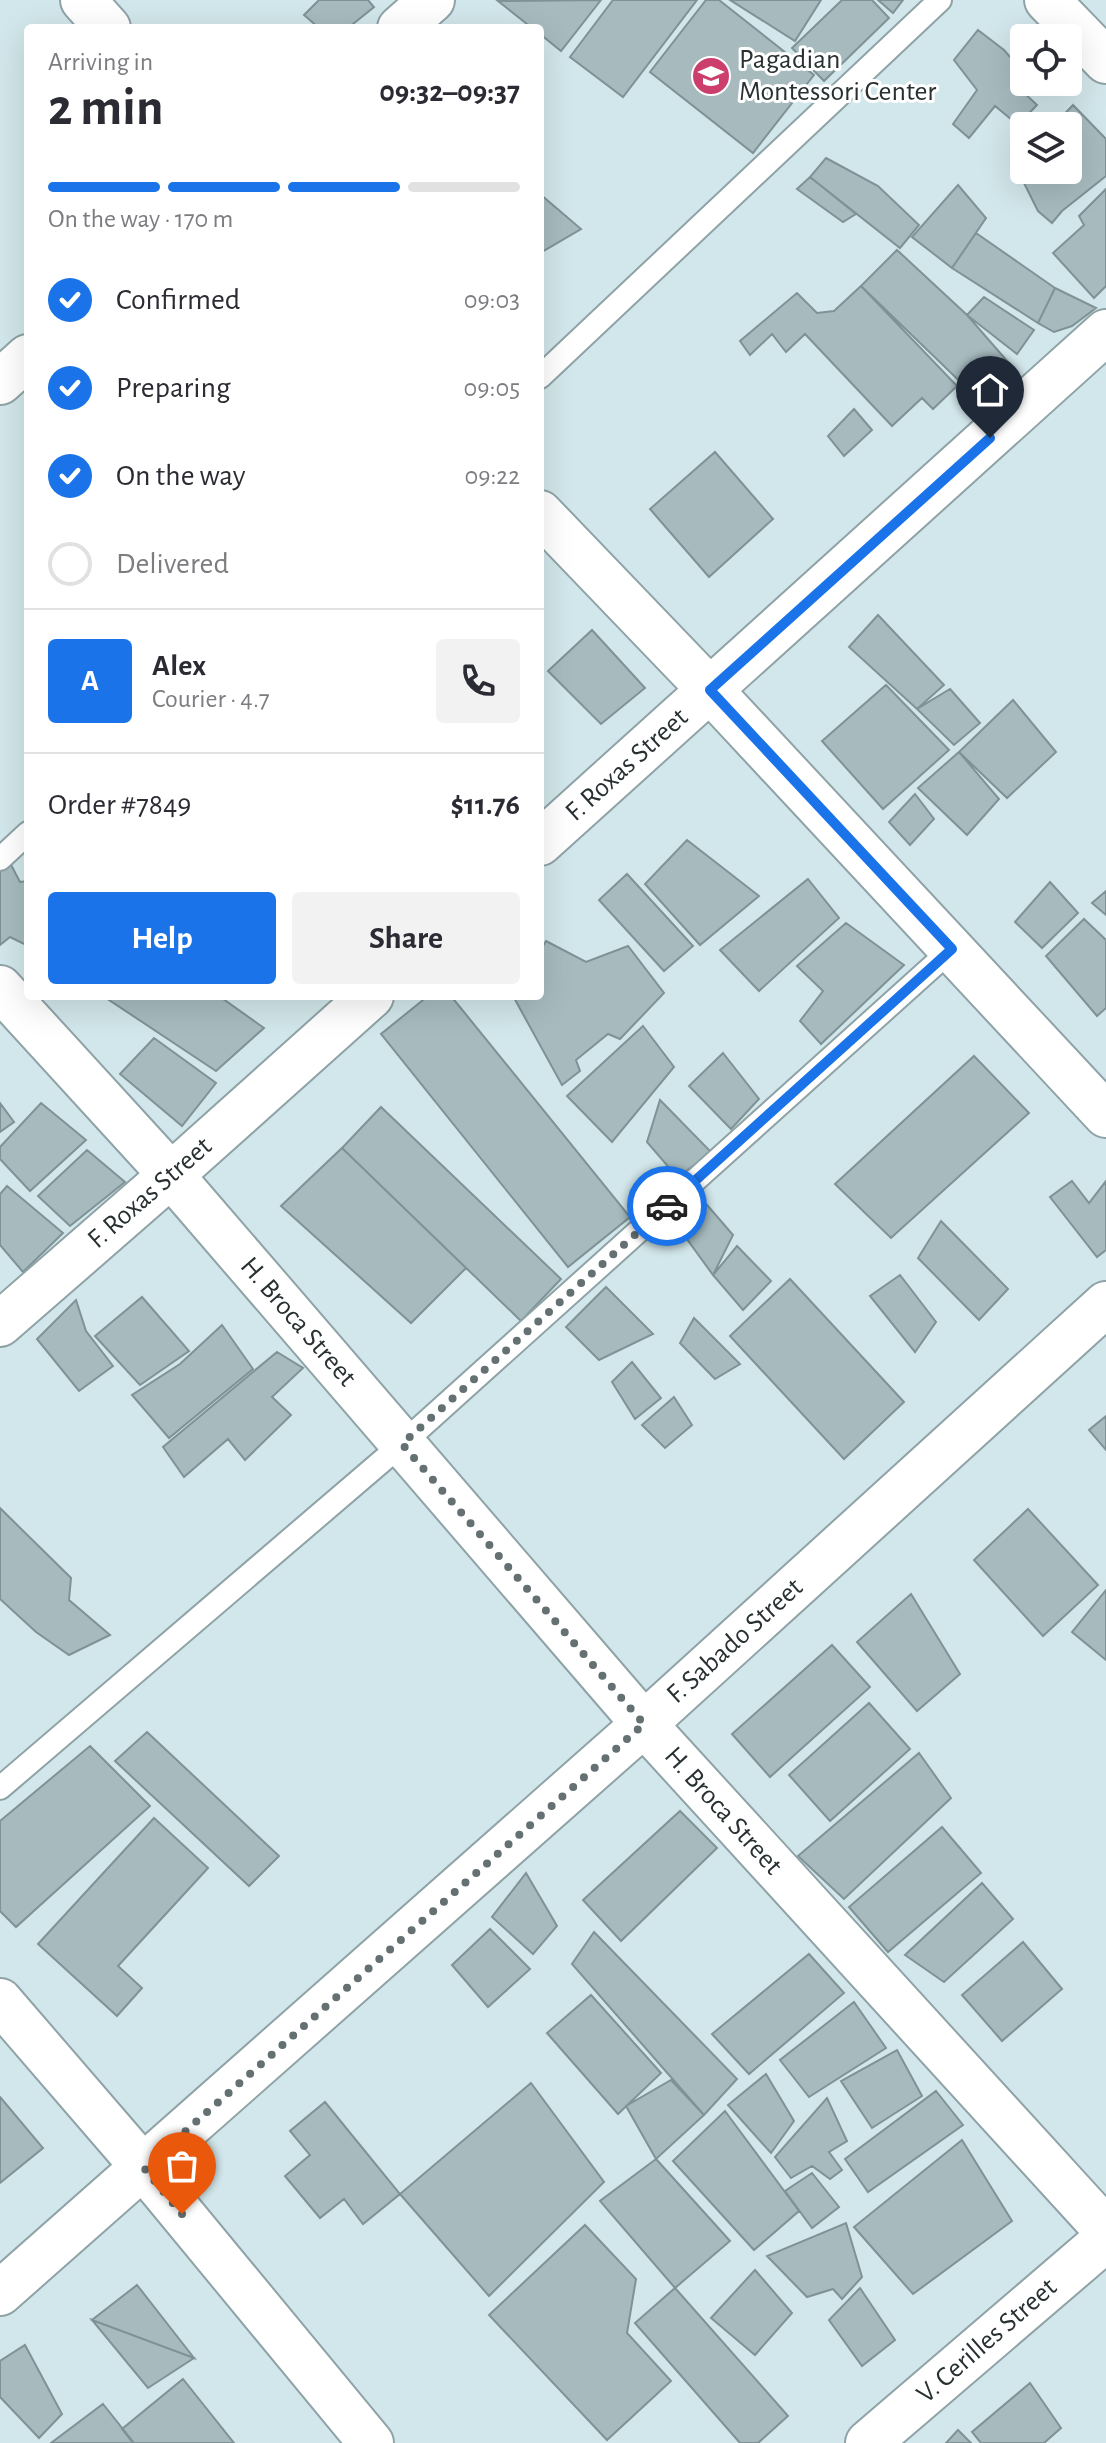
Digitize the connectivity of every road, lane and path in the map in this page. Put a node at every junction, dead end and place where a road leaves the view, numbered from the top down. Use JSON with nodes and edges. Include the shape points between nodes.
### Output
{"nodes":[{"id":1,"x":83,"y":0,"type":"edge"},
{"id":2,"x":432,"y":0,"type":"edge"},
{"id":3,"x":940,"y":0,"type":"edge"},
{"id":4,"x":1047,"y":0,"type":"edge"},
{"id":5,"x":104,"y":24,"type":"edge"},
{"id":6,"x":405,"y":24,"type":"edge"},
{"id":7,"x":1106,"y":61,"type":"edge"},
{"id":8,"x":1106,"y":332,"type":"edge"},
{"id":9,"x":24,"y":361,"type":"edge"},
{"id":10,"x":544,"y":373,"type":"edge"},
{"id":11,"x":0,"y":382,"type":"edge"},
{"id":12,"x":544,"y":517,"type":"edge"},
{"id":13,"x":710,"y":690,"type":"junction"},
{"id":14,"x":24,"y":837,"type":"edge"},
{"id":15,"x":544,"y":839,"type":"edge"},
{"id":16,"x":0,"y":859,"type":"edge"},
{"id":17,"x":952,"y":949,"type":"junction"},
{"id":18,"x":0,"y":988,"type":"edge"},
{"id":19,"x":367,"y":1000,"type":"edge"},
{"id":20,"x":1106,"y":1115,"type":"edge"},
{"id":21,"x":171,"y":1175,"type":"junction"},
{"id":22,"x":1106,"y":1304,"type":"edge"},
{"id":23,"x":0,"y":1324,"type":"edge"},
{"id":24,"x":402,"y":1444,"type":"junction"},
{"id":25,"x":644,"y":1724,"type":"junction"},
{"id":26,"x":0,"y":1788,"type":"edge"},
{"id":27,"x":0,"y":2001,"type":"edge"},
{"id":28,"x":144,"y":2168,"type":"junction"},
{"id":29,"x":1106,"y":2230,"type":"edge"},
{"id":30,"x":1106,"y":2239,"type":"edge"},
{"id":31,"x":0,"y":2293,"type":"edge"},
{"id":32,"x":371,"y":2443,"type":"edge"},
{"id":33,"x":868,"y":2443,"type":"edge"}],
"edges":[{"from":1,"to":5,"type":"street"},
{"from":2,"to":6,"type":"street"},
{"from":3,"to":10,"type":"lane"},
{"from":4,"to":7,"type":"street"},
{"from":8,"to":13,"type":"street","name":"F. Roxas Street"},
{"from":9,"to":11,"type":"street"},
{"from":12,"to":13,"type":"street"},
{"from":13,"to":15,"type":"street","name":"F. Roxas Street"},
{"from":13,"to":17,"type":"street"},
{"from":14,"to":16,"type":"lane"},
{"from":17,"to":20,"type":"street"},
{"from":17,"to":24,"type":"lane"},
{"from":18,"to":21,"type":"street","name":"H. Broca Street"},
{"from":19,"to":21,"type":"street","name":"F. Roxas Street"},
{"from":21,"to":23,"type":"street","name":"F. Roxas Street"},
{"from":21,"to":24,"type":"street","name":"H. Broca Street"},
{"from":22,"to":25,"type":"street","name":"F. Sabado Street"},
{"from":24,"to":25,"type":"street","name":"H. Broca Street"},
{"from":24,"to":26,"type":"lane"},
{"from":25,"to":28,"type":"street","name":"F. Sabado Street"},
{"from":25,"to":29,"type":"street","name":"H. Broca Street"},
{"from":27,"to":28,"type":"street"},
{"from":28,"to":31,"type":"street","name":"F. Sabado Street"},
{"from":28,"to":32,"type":"street"},
{"from":30,"to":33,"type":"street","name":"V. Cerilles Street"}]}
